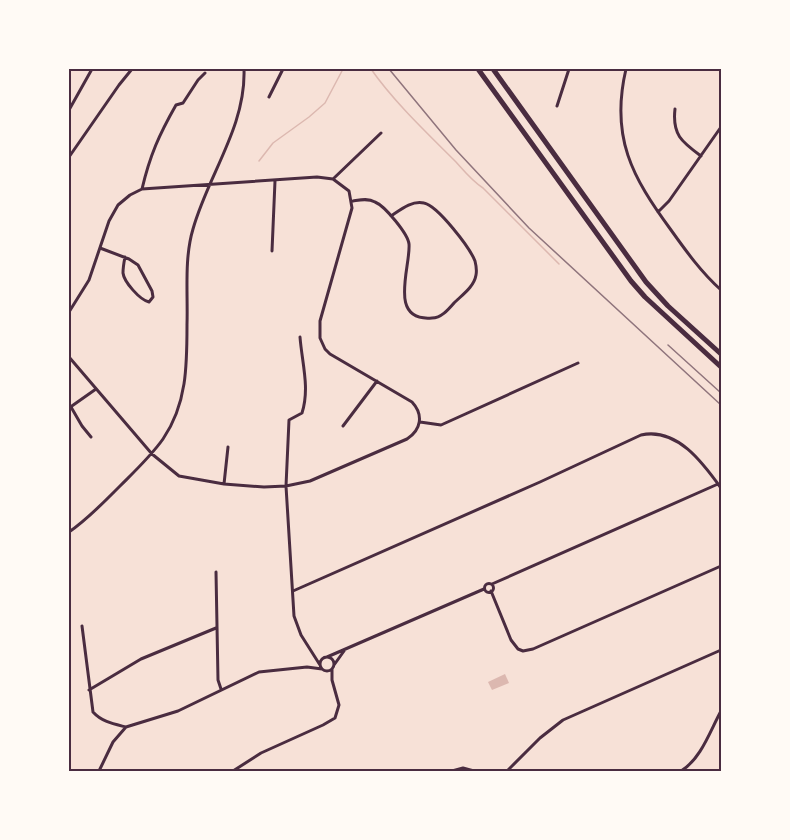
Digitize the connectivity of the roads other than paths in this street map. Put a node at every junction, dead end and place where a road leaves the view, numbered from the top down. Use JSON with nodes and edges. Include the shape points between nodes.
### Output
{"nodes":[{"id":1,"x":92,"y":69,"type":"edge"},
{"id":2,"x":132,"y":69,"type":"edge"},
{"id":3,"x":244,"y":69,"type":"edge"},
{"id":4,"x":283,"y":69,"type":"edge"},
{"id":5,"x":478,"y":69,"type":"edge"},
{"id":6,"x":493,"y":69,"type":"edge"},
{"id":7,"x":569,"y":69,"type":"edge"},
{"id":8,"x":626,"y":69,"type":"edge"},
{"id":9,"x":205,"y":73,"type":"dead end"},
{"id":10,"x":269,"y":98,"type":"dead end"},
{"id":11,"x":557,"y":106,"type":"dead end"},
{"id":12,"x":675,"y":109,"type":"dead end"},
{"id":13,"x":69,"y":110,"type":"edge"},
{"id":14,"x":721,"y":127,"type":"edge"},
{"id":15,"x":381,"y":133,"type":"dead end"},
{"id":16,"x":701,"y":156,"type":"junction"},
{"id":17,"x":69,"y":157,"type":"edge"},
{"id":18,"x":333,"y":179,"type":"junction"},
{"id":19,"x":274,"y":181,"type":"junction"},
{"id":20,"x":211,"y":184,"type":"junction"},
{"id":21,"x":142,"y":189,"type":"junction"},
{"id":22,"x":352,"y":201,"type":"junction"},
{"id":23,"x":658,"y":212,"type":"junction"},
{"id":24,"x":391,"y":216,"type":"junction"},
{"id":25,"x":100,"y":248,"type":"junction"},
{"id":26,"x":272,"y":250,"type":"dead end"},
{"id":27,"x":125,"y":257,"type":"junction"},
{"id":28,"x":721,"y":290,"type":"edge"},
{"id":29,"x":69,"y":312,"type":"edge"},
{"id":30,"x":300,"y":337,"type":"dead end"},
{"id":31,"x":721,"y":354,"type":"edge"},
{"id":32,"x":69,"y":357,"type":"edge"},
{"id":33,"x":578,"y":363,"type":"dead end"},
{"id":34,"x":721,"y":367,"type":"edge"},
{"id":35,"x":377,"y":381,"type":"junction"},
{"id":36,"x":96,"y":389,"type":"junction"},
{"id":37,"x":70,"y":407,"type":"edge"},
{"id":38,"x":420,"y":423,"type":"junction"},
{"id":39,"x":343,"y":426,"type":"dead end"},
{"id":40,"x":91,"y":437,"type":"dead end"},
{"id":41,"x":228,"y":447,"type":"dead end"},
{"id":42,"x":152,"y":454,"type":"junction"},
{"id":43,"x":224,"y":484,"type":"junction"},
{"id":44,"x":718,"y":484,"type":"junction"},
{"id":45,"x":286,"y":486,"type":"junction"},
{"id":46,"x":721,"y":488,"type":"edge"},
{"id":47,"x":69,"y":532,"type":"edge"},
{"id":48,"x":721,"y":566,"type":"edge"},
{"id":49,"x":216,"y":572,"type":"dead end"},
{"id":50,"x":492,"y":585,"type":"junction"},
{"id":51,"x":484,"y":589,"type":"junction"},
{"id":52,"x":293,"y":591,"type":"junction"},
{"id":53,"x":491,"y":591,"type":"junction"},
{"id":54,"x":82,"y":626,"type":"dead end"},
{"id":55,"x":216,"y":628,"type":"junction"},
{"id":56,"x":345,"y":650,"type":"junction"},
{"id":57,"x":721,"y":650,"type":"edge"},
{"id":58,"x":327,"y":657,"type":"junction"},
{"id":59,"x":321,"y":664,"type":"junction"},
{"id":60,"x":307,"y":667,"type":"junction"},
{"id":61,"x":333,"y":667,"type":"junction"},
{"id":62,"x":332,"y":680,"type":"junction"},
{"id":63,"x":221,"y":689,"type":"junction"},
{"id":64,"x":89,"y":690,"type":"junction"},
{"id":65,"x":721,"y":711,"type":"edge"},
{"id":66,"x":126,"y":727,"type":"junction"},
{"id":67,"x":99,"y":771,"type":"edge"},
{"id":68,"x":232,"y":771,"type":"edge"},
{"id":69,"x":452,"y":771,"type":"edge"},
{"id":70,"x":474,"y":771,"type":"edge"},
{"id":71,"x":507,"y":771,"type":"edge"},
{"id":72,"x":681,"y":771,"type":"edge"}],
"edges":[{"from":1,"to":13,"type":"street"},
{"from":2,"to":17,"type":"street"},
{"from":3,"to":20,"type":"street","via":[[240,112]]},
{"from":4,"to":10,"type":"street"},
{"from":5,"to":34,"type":"highway","via":[[631,281]]},
{"from":6,"to":31,"type":"highway","via":[[646,282]]},
{"from":7,"to":11,"type":"street"},
{"from":8,"to":23,"type":"street","via":[[620,102],[622,137],[635,176]]},
{"from":9,"to":21,"type":"street","via":[[183,103],[176,105],[155,144]]},
{"from":12,"to":16,"type":"street","via":[[680,139]]},
{"from":14,"to":16,"type":"street"},
{"from":15,"to":18,"type":"street"},
{"from":16,"to":23,"type":"street"},
{"from":18,"to":19,"type":"street"},
{"from":18,"to":22,"type":"street","via":[[346,188]]},
{"from":19,"to":20,"type":"street"},
{"from":19,"to":26,"type":"street"},
{"from":20,"to":21,"type":"street"},
{"from":20,"to":42,"type":"street","via":[[190,244],[183,396],[169,430]]},
{"from":21,"to":25,"type":"street","via":[[124,199],[113,213]]},
{"from":22,"to":24,"type":"street","via":[[374,201]]},
{"from":22,"to":35,"type":"street","via":[[319,333],[330,354]]},
{"from":23,"to":28,"type":"street","via":[[696,264]]},
{"from":24,"to":24,"type":"street","via":[[409,244],[404,295],[408,309],[427,319],[438,317],[473,283],[474,260],[432,206],[414,203]]},
{"from":25,"to":27,"type":"street"},
{"from":25,"to":29,"type":"street","via":[[89,280]]},
{"from":27,"to":27,"type":"street","via":[[141,268],[152,291],[151,301],[144,300],[124,277]]},
{"from":30,"to":45,"type":"street","via":[[307,385],[302,413],[289,420]]},
{"from":32,"to":36,"type":"street"},
{"from":33,"to":38,"type":"street","via":[[441,425]]},
{"from":35,"to":38,"type":"street","via":[[415,405]]},
{"from":35,"to":39,"type":"street"},
{"from":36,"to":37,"type":"street"},
{"from":36,"to":42,"type":"street"},
{"from":37,"to":40,"type":"street"},
{"from":38,"to":45,"type":"street","via":[[406,439],[310,481]]},
{"from":41,"to":43,"type":"street"},
{"from":42,"to":43,"type":"street","via":[[179,476]]},
{"from":42,"to":47,"type":"street"},
{"from":43,"to":45,"type":"street"},
{"from":44,"to":46,"type":"street"},
{"from":44,"to":50,"type":"street"},
{"from":44,"to":52,"type":"street","via":[[705,465],[677,442],[659,435],[641,435]]},
{"from":45,"to":52,"type":"street"},
{"from":48,"to":53,"type":"street","via":[[523,651],[511,640]]},
{"from":49,"to":55,"type":"street"},
{"from":50,"to":51,"type":"street","via":[[487,583]]},
{"from":50,"to":53,"type":"street"},
{"from":51,"to":53,"type":"street"},
{"from":51,"to":56,"type":"street"},
{"from":52,"to":59,"type":"street","via":[[296,624]]},
{"from":54,"to":64,"type":"street"},
{"from":55,"to":63,"type":"street"},
{"from":55,"to":64,"type":"street","via":[[141,658]]},
{"from":56,"to":58,"type":"street"},
{"from":56,"to":61,"type":"street"},
{"from":57,"to":71,"type":"street","via":[[563,720]]},
{"from":58,"to":59,"type":"street"},
{"from":58,"to":61,"type":"street","via":[[333,661]]},
{"from":59,"to":60,"type":"street"},
{"from":59,"to":60,"type":"street"},
{"from":59,"to":61,"type":"street"},
{"from":59,"to":62,"type":"street"},
{"from":60,"to":63,"type":"street","via":[[259,672]]},
{"from":61,"to":62,"type":"street"},
{"from":62,"to":68,"type":"street","via":[[339,705],[335,718]]},
{"from":63,"to":66,"type":"street","via":[[178,711]]},
{"from":64,"to":66,"type":"street","via":[[96,715]]},
{"from":65,"to":72,"type":"street","via":[[697,756]]},
{"from":66,"to":67,"type":"street","via":[[113,742]]},
{"from":69,"to":70,"type":"street"}]}
